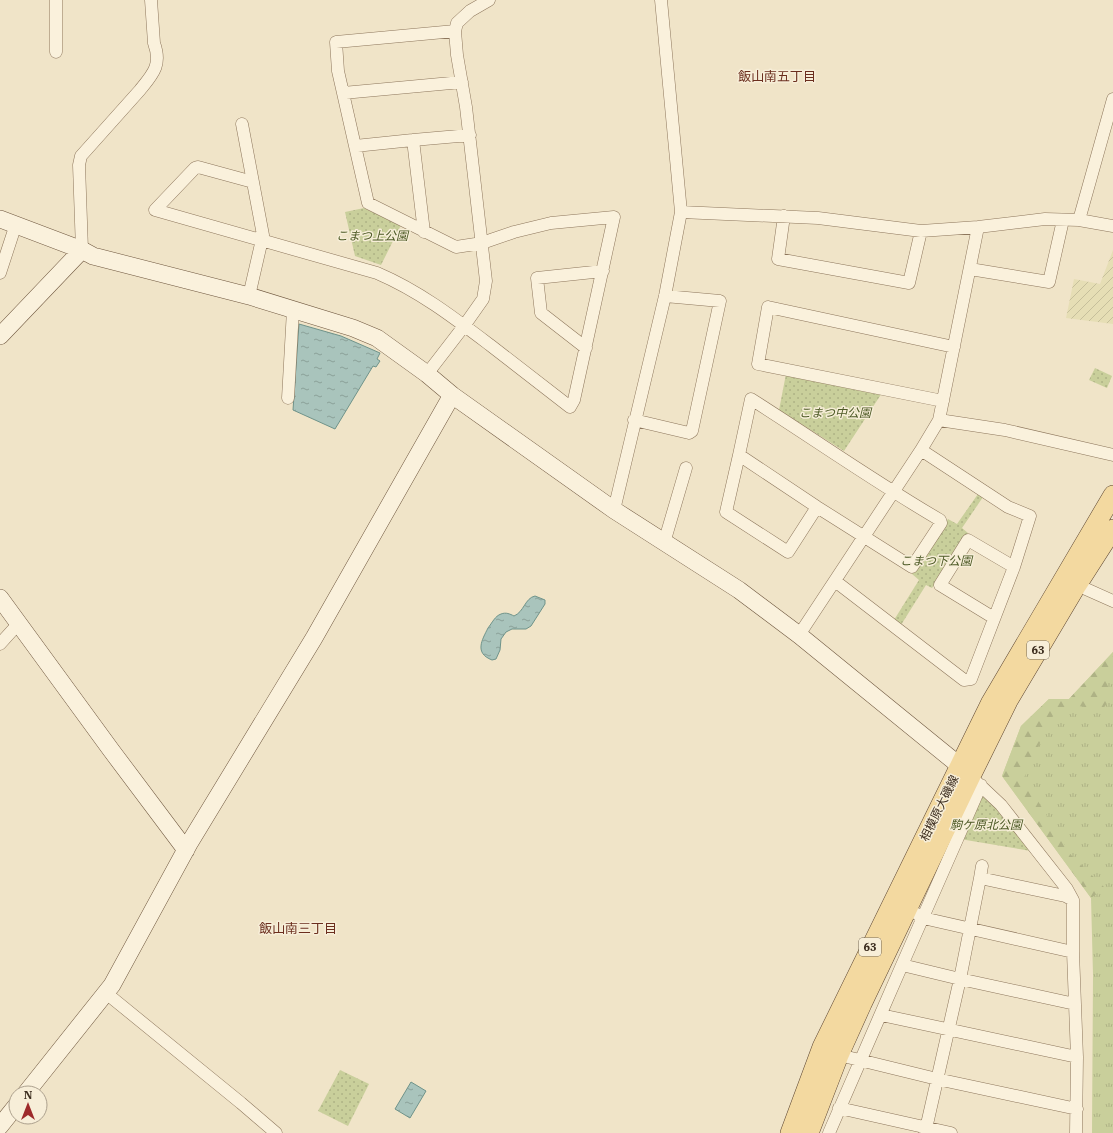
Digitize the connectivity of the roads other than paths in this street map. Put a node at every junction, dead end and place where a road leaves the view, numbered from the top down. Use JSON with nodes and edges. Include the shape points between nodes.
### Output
{"nodes":[{"id":1,"x":56,"y":0,"type":"edge"},
{"id":2,"x":151,"y":0,"type":"edge"},
{"id":3,"x":489,"y":0,"type":"edge"},
{"id":4,"x":661,"y":0,"type":"edge"},
{"id":5,"x":469,"y":6,"type":"edge"},
{"id":6,"x":455,"y":31,"type":"junction"},
{"id":7,"x":60,"y":47,"type":"dead end"},
{"id":8,"x":462,"y":82,"type":"junction"},
{"id":9,"x":343,"y":93,"type":"junction"},
{"id":10,"x":1113,"y":99,"type":"edge"},
{"id":11,"x":242,"y":124,"type":"dead end"},
{"id":12,"x":470,"y":135,"type":"junction"},
{"id":13,"x":413,"y":140,"type":"junction"},
{"id":14,"x":355,"y":146,"type":"junction"},
{"id":15,"x":253,"y":182,"type":"junction"},
{"id":16,"x":681,"y":212,"type":"junction"},
{"id":17,"x":784,"y":216,"type":"junction"},
{"id":18,"x":1063,"y":220,"type":"junction"},
{"id":19,"x":1079,"y":220,"type":"junction"},
{"id":20,"x":8,"y":222,"type":"edge"},
{"id":21,"x":1113,"y":226,"type":"edge"},
{"id":22,"x":978,"y":228,"type":"junction"},
{"id":23,"x":424,"y":232,"type":"junction"},
{"id":24,"x":921,"y":232,"type":"junction"},
{"id":25,"x":262,"y":241,"type":"junction"},
{"id":26,"x":482,"y":243,"type":"junction"},
{"id":27,"x":82,"y":250,"type":"junction"},
{"id":28,"x":970,"y":269,"type":"junction"},
{"id":29,"x":603,"y":271,"type":"junction"},
{"id":30,"x":0,"y":273,"type":"edge"},
{"id":31,"x":249,"y":296,"type":"junction"},
{"id":32,"x":665,"y":296,"type":"junction"},
{"id":33,"x":293,"y":310,"type":"junction"},
{"id":34,"x":464,"y":326,"type":"junction"},
{"id":35,"x":0,"y":336,"type":"edge"},
{"id":36,"x":954,"y":347,"type":"junction"},
{"id":37,"x":586,"y":348,"type":"junction"},
{"id":38,"x":427,"y":374,"type":"junction"},
{"id":39,"x":285,"y":392,"type":"dead end"},
{"id":40,"x":452,"y":395,"type":"junction"},
{"id":41,"x":943,"y":401,"type":"junction"},
{"id":42,"x":634,"y":420,"type":"junction"},
{"id":43,"x":939,"y":420,"type":"junction"},
{"id":44,"x":921,"y":450,"type":"junction"},
{"id":45,"x":739,"y":455,"type":"junction"},
{"id":46,"x":1113,"y":456,"type":"edge"},
{"id":47,"x":686,"y":468,"type":"dead end"},
{"id":48,"x":893,"y":492,"type":"junction"},
{"id":49,"x":1113,"y":495,"type":"edge"},
{"id":50,"x":817,"y":507,"type":"junction"},
{"id":51,"x":614,"y":510,"type":"junction"},
{"id":52,"x":1113,"y":529,"type":"edge"},
{"id":53,"x":863,"y":536,"type":"junction"},
{"id":54,"x":664,"y":543,"type":"junction"},
{"id":55,"x":1014,"y":567,"type":"junction"},
{"id":56,"x":835,"y":581,"type":"junction"},
{"id":57,"x":1077,"y":584,"type":"junction"},
{"id":58,"x":0,"y":598,"type":"edge"},
{"id":59,"x":1113,"y":601,"type":"edge"},
{"id":60,"x":994,"y":618,"type":"junction"},
{"id":61,"x":19,"y":623,"type":"junction"},
{"id":62,"x":799,"y":635,"type":"junction"},
{"id":63,"x":0,"y":644,"type":"edge"},
{"id":64,"x":970,"y":776,"type":"junction"},
{"id":65,"x":186,"y":850,"type":"junction"},
{"id":66,"x":982,"y":866,"type":"dead end"},
{"id":67,"x":980,"y":878,"type":"junction"},
{"id":68,"x":1073,"y":900,"type":"junction"},
{"id":69,"x":907,"y":910,"type":"junction"},
{"id":70,"x":971,"y":929,"type":"junction"},
{"id":71,"x":1073,"y":952,"type":"junction"},
{"id":72,"x":902,"y":965,"type":"junction"},
{"id":73,"x":960,"y":979,"type":"junction"},
{"id":74,"x":106,"y":993,"type":"junction"},
{"id":75,"x":1075,"y":1004,"type":"junction"},
{"id":76,"x":881,"y":1014,"type":"junction"},
{"id":77,"x":949,"y":1029,"type":"junction"},
{"id":78,"x":831,"y":1051,"type":"junction"},
{"id":79,"x":1077,"y":1057,"type":"junction"},
{"id":80,"x":861,"y":1061,"type":"junction"},
{"id":81,"x":937,"y":1079,"type":"junction"},
{"id":82,"x":32,"y":1085,"type":"edge"},
{"id":83,"x":839,"y":1108,"type":"junction"},
{"id":84,"x":1077,"y":1109,"type":"junction"},
{"id":85,"x":8,"y":1116,"type":"edge"},
{"id":86,"x":0,"y":1126,"type":"edge"},
{"id":87,"x":926,"y":1130,"type":"edge"},
{"id":88,"x":276,"y":1133,"type":"edge"},
{"id":89,"x":790,"y":1133,"type":"edge"},
{"id":90,"x":809,"y":1133,"type":"edge"},
{"id":91,"x":829,"y":1133,"type":"edge"},
{"id":92,"x":951,"y":1133,"type":"edge"},
{"id":93,"x":1076,"y":1133,"type":"edge"}],
"edges":[{"from":1,"to":7,"type":"street"},
{"from":2,"to":27,"type":"street","via":[[158,65],[140,90],[81,156],[79,164]]},
{"from":3,"to":5,"type":"street"},
{"from":4,"to":16,"type":"street"},
{"from":5,"to":6,"type":"street","via":[[457,22]]},
{"from":6,"to":8,"type":"street","via":[[456,55]]},
{"from":6,"to":9,"type":"street","via":[[336,42]]},
{"from":8,"to":9,"type":"street"},
{"from":8,"to":12,"type":"street"},
{"from":9,"to":14,"type":"street"},
{"from":10,"to":19,"type":"street"},
{"from":11,"to":15,"type":"street"},
{"from":12,"to":13,"type":"street"},
{"from":12,"to":26,"type":"street"},
{"from":13,"to":14,"type":"street"},
{"from":13,"to":23,"type":"street"},
{"from":14,"to":23,"type":"street","via":[[368,203]]},
{"from":15,"to":25,"type":"street"},
{"from":15,"to":25,"type":"street","via":[[198,167],[155,210]]},
{"from":16,"to":17,"type":"street"},
{"from":16,"to":32,"type":"street"},
{"from":17,"to":24,"type":"street"},
{"from":17,"to":24,"type":"street","via":[[778,259],[909,283]]},
{"from":18,"to":19,"type":"street"},
{"from":18,"to":22,"type":"street","via":[[1045,219]]},
{"from":18,"to":28,"type":"street","via":[[1049,282]]},
{"from":19,"to":21,"type":"street"},
{"from":20,"to":27,"type":"street"},
{"from":20,"to":30,"type":"street"},
{"from":22,"to":24,"type":"street"},
{"from":22,"to":28,"type":"street"},
{"from":23,"to":26,"type":"street","via":[[456,247]]},
{"from":25,"to":31,"type":"street"},
{"from":25,"to":34,"type":"street","via":[[400,283]]},
{"from":26,"to":29,"type":"street","via":[[551,223],[614,217]]},
{"from":26,"to":34,"type":"street","via":[[486,281],[483,299]]},
{"from":27,"to":31,"type":"street","via":[[93,256]]},
{"from":27,"to":35,"type":"street"},
{"from":28,"to":36,"type":"street"},
{"from":29,"to":37,"type":"street"},
{"from":29,"to":37,"type":"street","via":[[538,278],[541,313]]},
{"from":31,"to":33,"type":"street"},
{"from":32,"to":42,"type":"street"},
{"from":32,"to":42,"type":"street","via":[[720,301],[692,432]]},
{"from":33,"to":38,"type":"street","via":[[377,338]]},
{"from":33,"to":39,"type":"street"},
{"from":34,"to":37,"type":"street","via":[[570,407],[574,400]]},
{"from":34,"to":38,"type":"street"},
{"from":36,"to":41,"type":"street"},
{"from":36,"to":41,"type":"street","via":[[768,307],[758,364]]},
{"from":38,"to":40,"type":"street"},
{"from":40,"to":51,"type":"street"},
{"from":40,"to":65,"type":"street","via":[[314,638]]},
{"from":41,"to":43,"type":"street"},
{"from":42,"to":51,"type":"street"},
{"from":43,"to":44,"type":"street"},
{"from":43,"to":46,"type":"street","via":[[1011,432]]},
{"from":44,"to":48,"type":"street"},
{"from":44,"to":55,"type":"street","via":[[1008,507],[1030,516]]},
{"from":45,"to":48,"type":"street","via":[[751,398]]},
{"from":45,"to":50,"type":"street"},
{"from":45,"to":50,"type":"street","via":[[726,512],[732,516],[788,552]]},
{"from":47,"to":54,"type":"street"},
{"from":48,"to":53,"type":"street"},
{"from":48,"to":53,"type":"street","via":[[941,523],[912,567]]},
{"from":49,"to":64,"type":"main road","name":"相模原大磯線","number":"63","via":[[998,688]]},
{"from":50,"to":53,"type":"street"},
{"from":51,"to":54,"type":"street"},
{"from":52,"to":57,"type":"main road","name":"相模原大磯線","number":"63"},
{"from":53,"to":56,"type":"street"},
{"from":54,"to":62,"type":"street","via":[[739,590]]},
{"from":55,"to":60,"type":"street"},
{"from":55,"to":60,"type":"street","via":[[968,540],[940,585]]},
{"from":56,"to":60,"type":"street","via":[[964,680],[971,678]]},
{"from":56,"to":62,"type":"street"},
{"from":57,"to":59,"type":"street"},
{"from":57,"to":64,"type":"main road","name":"相模原大磯線","number":"63","via":[[1008,701]]},
{"from":58,"to":61,"type":"street"},
{"from":61,"to":63,"type":"street"},
{"from":61,"to":65,"type":"street"},
{"from":62,"to":64,"type":"street"},
{"from":64,"to":68,"type":"street","via":[[1001,805]]},
{"from":64,"to":69,"type":"main road","name":"相模原大磯線","number":"63"},
{"from":64,"to":69,"type":"street"},
{"from":65,"to":74,"type":"street"},
{"from":66,"to":67,"type":"street"},
{"from":67,"to":68,"type":"street","via":[[1065,896]]},
{"from":67,"to":70,"type":"street"},
{"from":68,"to":71,"type":"street"},
{"from":69,"to":70,"type":"street"},
{"from":69,"to":72,"type":"street"},
{"from":69,"to":78,"type":"main road","name":"相模原大磯線","number":"63"},
{"from":70,"to":71,"type":"street"},
{"from":70,"to":73,"type":"street"},
{"from":71,"to":75,"type":"street"},
{"from":72,"to":73,"type":"street"},
{"from":72,"to":76,"type":"street"},
{"from":73,"to":75,"type":"street"},
{"from":73,"to":77,"type":"street"},
{"from":74,"to":82,"type":"street"},
{"from":74,"to":88,"type":"street"},
{"from":75,"to":79,"type":"street"},
{"from":76,"to":77,"type":"street"},
{"from":76,"to":80,"type":"street"},
{"from":77,"to":79,"type":"street"},
{"from":77,"to":81,"type":"street"},
{"from":78,"to":80,"type":"street"},
{"from":78,"to":89,"type":"main road","name":"相模原大磯線","number":"63"},
{"from":78,"to":90,"type":"main road","name":"相模原大磯線","number":"63"},
{"from":79,"to":84,"type":"street"},
{"from":80,"to":81,"type":"street"},
{"from":80,"to":83,"type":"street"},
{"from":81,"to":84,"type":"street"},
{"from":81,"to":87,"type":"street"},
{"from":83,"to":87,"type":"street"},
{"from":83,"to":91,"type":"street"},
{"from":84,"to":93,"type":"street"},
{"from":85,"to":86,"type":"street"},
{"from":87,"to":92,"type":"street"}]}
